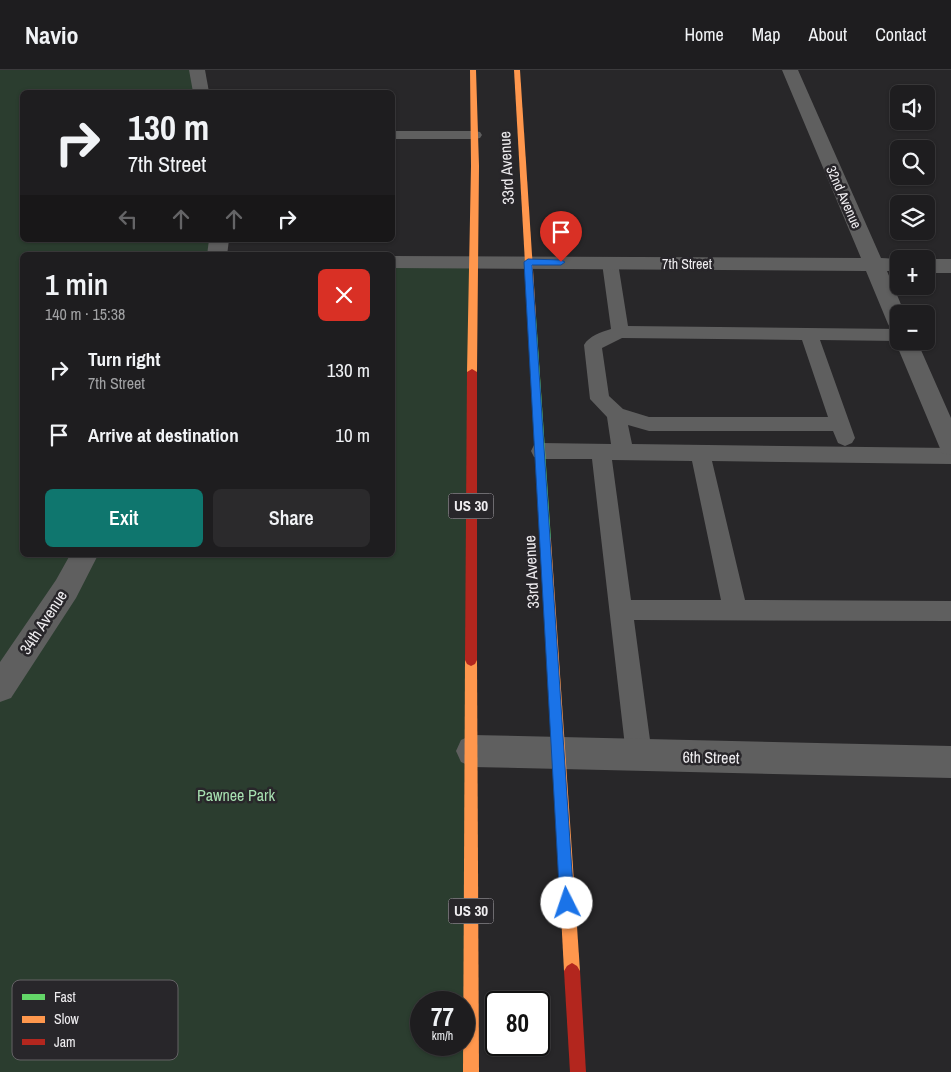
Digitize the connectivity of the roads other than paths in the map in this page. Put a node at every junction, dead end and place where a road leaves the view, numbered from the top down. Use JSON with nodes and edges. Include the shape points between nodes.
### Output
{"nodes":[{"id":1,"x":197,"y":70,"type":"edge"},
{"id":2,"x":473,"y":70,"type":"edge"},
{"id":3,"x":517,"y":70,"type":"edge"},
{"id":4,"x":790,"y":70,"type":"edge"},
{"id":5,"x":201,"y":90,"type":"edge"},
{"id":6,"x":395,"y":135,"type":"edge"},
{"id":7,"x":475,"y":135,"type":"junction"},
{"id":8,"x":395,"y":262,"type":"edge"},
{"id":9,"x":475,"y":262,"type":"junction"},
{"id":10,"x":528,"y":262,"type":"junction"},
{"id":11,"x":610,"y":263,"type":"junction"},
{"id":12,"x":874,"y":265,"type":"junction"},
{"id":13,"x":890,"y":265,"type":"edge"},
{"id":14,"x":935,"y":266,"type":"edge"},
{"id":15,"x":951,"y":266,"type":"edge"},
{"id":16,"x":891,"y":305,"type":"edge"},
{"id":17,"x":620,"y":332,"type":"junction"},
{"id":18,"x":809,"y":334,"type":"junction"},
{"id":19,"x":890,"y":335,"type":"edge"},
{"id":20,"x":910,"y":350,"type":"edge"},
{"id":21,"x":616,"y":414,"type":"junction"},
{"id":22,"x":840,"y":424,"type":"junction"},
{"id":23,"x":951,"y":446,"type":"edge"},
{"id":24,"x":541,"y":451,"type":"junction"},
{"id":25,"x":612,"y":452,"type":"junction"},
{"id":26,"x":700,"y":453,"type":"junction"},
{"id":27,"x":851,"y":455,"type":"junction"},
{"id":28,"x":951,"y":456,"type":"edge"},
{"id":29,"x":83,"y":557,"type":"edge"},
{"id":30,"x":735,"y":609,"type":"junction"},
{"id":31,"x":620,"y":610,"type":"junction"},
{"id":32,"x":951,"y":611,"type":"edge"},
{"id":33,"x":0,"y":688,"type":"edge"},
{"id":34,"x":472,"y":751,"type":"junction"},
{"id":35,"x":557,"y":752,"type":"junction"},
{"id":36,"x":639,"y":755,"type":"junction"},
{"id":37,"x":951,"y":762,"type":"edge"},
{"id":38,"x":471,"y":1072,"type":"edge"},
{"id":39,"x":578,"y":1072,"type":"edge"}],
"edges":[{"from":1,"to":5,"type":"street"},
{"from":2,"to":7,"type":"highway","name":"33rd Avenue","number":"US 30"},
{"from":3,"to":10,"type":"highway","name":"33rd Avenue"},
{"from":4,"to":12,"type":"street","name":"32nd Avenue"},
{"from":6,"to":7,"type":"lane"},
{"from":7,"to":9,"type":"highway","name":"33rd Avenue","number":"US 30"},
{"from":8,"to":9,"type":"street","name":"7th Street"},
{"from":9,"to":10,"type":"street","name":"7th Street"},
{"from":9,"to":34,"type":"highway","name":"33rd Avenue","number":"US 30","via":[[471,450]]},
{"from":10,"to":11,"type":"street","name":"7th Street"},
{"from":10,"to":24,"type":"highway","name":"33rd Avenue"},
{"from":11,"to":12,"type":"street","name":"7th Street"},
{"from":11,"to":17,"type":"lane"},
{"from":12,"to":13,"type":"street","name":"7th Street"},
{"from":12,"to":16,"type":"street","name":"32nd Avenue"},
{"from":14,"to":15,"type":"street"},
{"from":17,"to":18,"type":"lane"},
{"from":17,"to":21,"type":"lane","via":[[593,345],[600,399]]},
{"from":18,"to":19,"type":"lane"},
{"from":18,"to":22,"type":"lane"},
{"from":20,"to":23,"type":"street"},
{"from":21,"to":22,"type":"lane","via":[[649,424]]},
{"from":21,"to":25,"type":"lane"},
{"from":22,"to":27,"type":"lane"},
{"from":24,"to":25,"type":"lane"},
{"from":24,"to":35,"type":"highway","name":"33rd Avenue"},
{"from":25,"to":26,"type":"lane"},
{"from":25,"to":31,"type":"lane"},
{"from":26,"to":27,"type":"lane"},
{"from":26,"to":30,"type":"lane"},
{"from":27,"to":28,"type":"lane"},
{"from":29,"to":33,"type":"street","name":"34th Avenue"},
{"from":30,"to":31,"type":"lane"},
{"from":30,"to":32,"type":"lane"},
{"from":31,"to":36,"type":"lane"},
{"from":34,"to":35,"type":"street","name":"6th Street"},
{"from":34,"to":38,"type":"highway","name":"33rd Avenue","number":"US 30"},
{"from":35,"to":36,"type":"street","name":"6th Street"},
{"from":35,"to":39,"type":"highway","name":"33rd Avenue"},
{"from":36,"to":37,"type":"street","name":"6th Street"}]}
